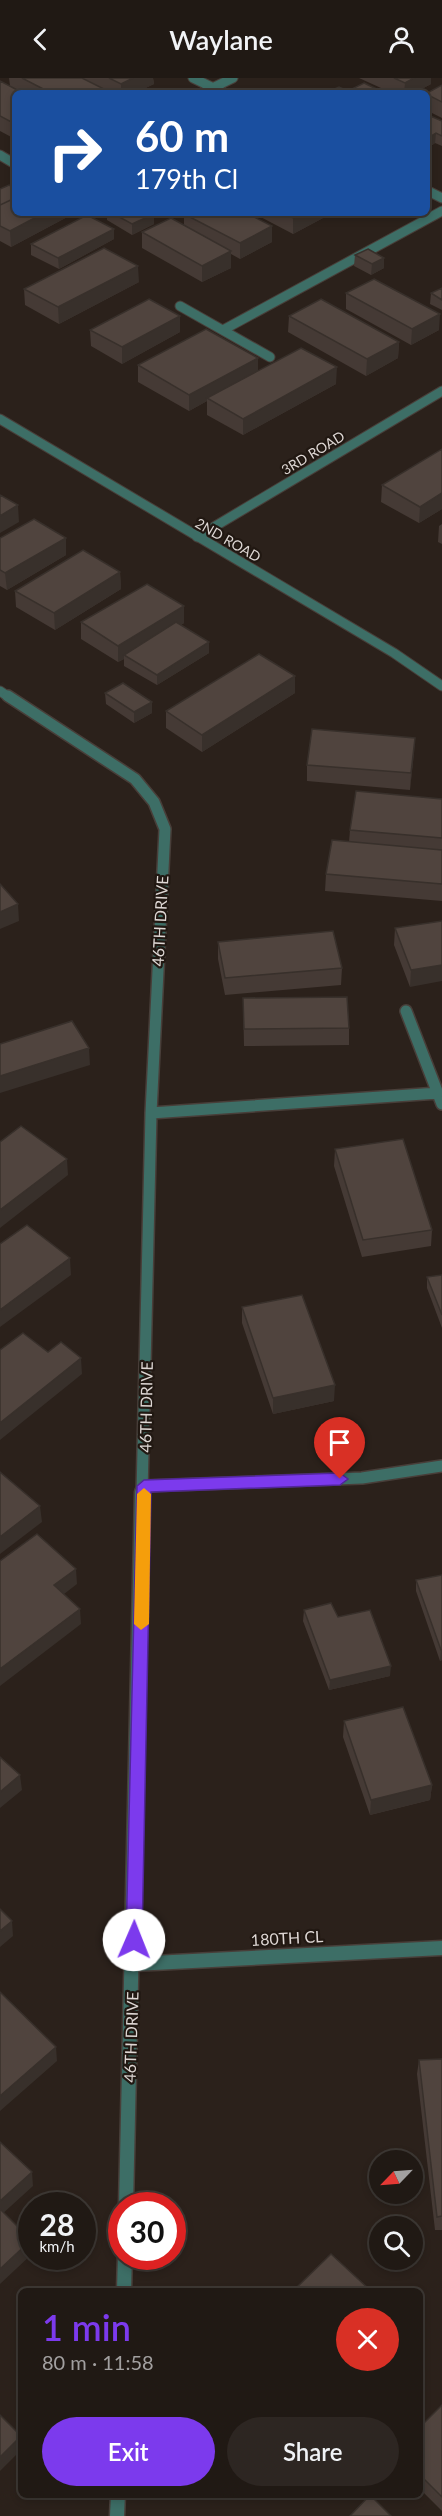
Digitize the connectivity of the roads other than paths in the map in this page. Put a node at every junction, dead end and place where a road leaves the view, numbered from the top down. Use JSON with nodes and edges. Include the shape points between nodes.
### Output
{"nodes":[{"id":1,"x":193,"y":78,"type":"edge"},
{"id":2,"x":233,"y":78,"type":"edge"},
{"id":3,"x":213,"y":88,"type":"junction"},
{"id":4,"x":209,"y":90,"type":"edge"},
{"id":5,"x":217,"y":90,"type":"edge"},
{"id":6,"x":442,"y":211,"type":"edge"},
{"id":7,"x":180,"y":306,"type":"dead end"},
{"id":8,"x":223,"y":330,"type":"junction"},
{"id":9,"x":270,"y":357,"type":"dead end"},
{"id":10,"x":442,"y":391,"type":"edge"},
{"id":11,"x":0,"y":419,"type":"edge"},
{"id":12,"x":197,"y":537,"type":"junction"},
{"id":13,"x":442,"y":686,"type":"edge"},
{"id":14,"x":0,"y":691,"type":"edge"},
{"id":15,"x":406,"y":1011,"type":"dead end"},
{"id":16,"x":440,"y":1099,"type":"edge"},
{"id":17,"x":151,"y":1113,"type":"junction"},
{"id":18,"x":442,"y":1466,"type":"edge"},
{"id":19,"x":144,"y":1486,"type":"junction"},
{"id":20,"x":442,"y":1948,"type":"edge"},
{"id":21,"x":134,"y":1964,"type":"junction"},
{"id":22,"x":126,"y":2192,"type":"edge"},
{"id":23,"x":125,"y":2270,"type":"edge"},
{"id":24,"x":124,"y":2288,"type":"edge"},
{"id":25,"x":117,"y":2498,"type":"edge"},
{"id":26,"x":117,"y":2516,"type":"edge"}],
"edges":[{"from":1,"to":3,"type":"street"},
{"from":2,"to":3,"type":"street"},
{"from":3,"to":4,"type":"street"},
{"from":3,"to":5,"type":"street"},
{"from":6,"to":8,"type":"street"},
{"from":7,"to":8,"type":"street"},
{"from":8,"to":9,"type":"street"},
{"from":10,"to":12,"type":"street","name":"3RD ROAD"},
{"from":11,"to":12,"type":"street","name":"2ND ROAD"},
{"from":12,"to":13,"type":"street","name":"2ND ROAD","via":[[394,653]]},
{"from":14,"to":17,"type":"street","name":"46TH DRIVE","via":[[135,778],[154,802],[165,829]]},
{"from":15,"to":16,"type":"street"},
{"from":16,"to":17,"type":"street"},
{"from":17,"to":19,"type":"street","name":"46TH DRIVE"},
{"from":18,"to":19,"type":"street","via":[[362,1478]]},
{"from":19,"to":21,"type":"street","name":"46TH DRIVE"},
{"from":20,"to":21,"type":"street","name":"180TH CL"},
{"from":21,"to":22,"type":"street","name":"46TH DRIVE"},
{"from":23,"to":24,"type":"street"},
{"from":25,"to":26,"type":"street"}]}
